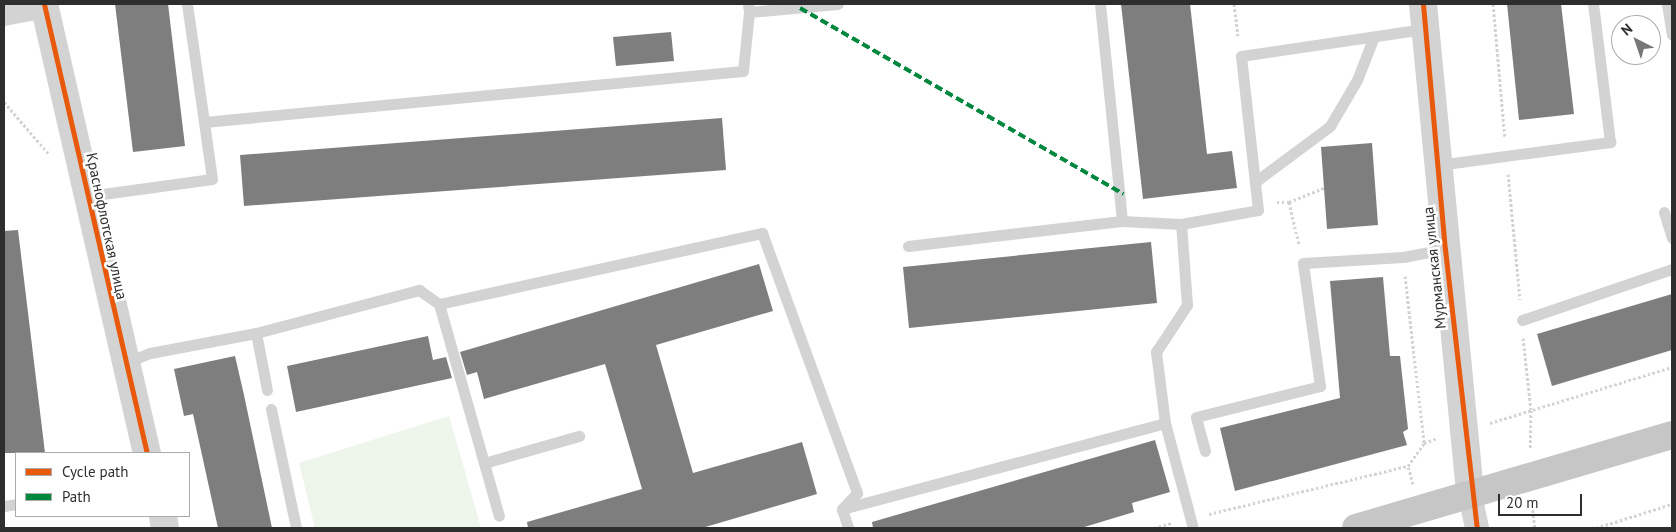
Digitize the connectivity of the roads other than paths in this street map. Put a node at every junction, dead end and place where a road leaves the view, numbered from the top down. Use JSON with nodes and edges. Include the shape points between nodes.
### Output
{"nodes":[{"id":1,"x":187,"y":4,"type":"edge"},
{"id":2,"x":838,"y":4,"type":"edge"},
{"id":3,"x":1100,"y":4,"type":"edge"},
{"id":4,"x":1592,"y":4,"type":"edge"},
{"id":5,"x":1667,"y":4,"type":"edge"},
{"id":6,"x":44,"y":5,"type":"edge"},
{"id":7,"x":748,"y":8,"type":"edge"},
{"id":8,"x":4,"y":14,"type":"edge"},
{"id":9,"x":1424,"y":16,"type":"edge"},
{"id":10,"x":1672,"y":35,"type":"edge"},
{"id":11,"x":1373,"y":39,"type":"junction"},
{"id":12,"x":204,"y":122,"type":"junction"},
{"id":13,"x":1437,"y":165,"type":"junction"},
{"id":14,"x":1255,"y":182,"type":"junction"},
{"id":15,"x":88,"y":196,"type":"junction"},
{"id":16,"x":1664,"y":212,"type":"dead end"},
{"id":17,"x":1122,"y":221,"type":"junction"},
{"id":18,"x":1181,"y":224,"type":"junction"},
{"id":19,"x":1672,"y":238,"type":"edge"},
{"id":20,"x":908,"y":246,"type":"dead end"},
{"id":21,"x":1445,"y":249,"type":"junction"},
{"id":22,"x":1672,"y":269,"type":"edge"},
{"id":23,"x":439,"y":304,"type":"junction"},
{"id":24,"x":1522,"y":320,"type":"road end"},
{"id":25,"x":256,"y":333,"type":"junction"},
{"id":26,"x":124,"y":363,"type":"junction"},
{"id":27,"x":267,"y":390,"type":"dead end"},
{"id":28,"x":271,"y":409,"type":"dead end"},
{"id":29,"x":1165,"y":423,"type":"junction"},
{"id":30,"x":1672,"y":435,"type":"edge"},
{"id":31,"x":579,"y":436,"type":"dead end"},
{"id":32,"x":1204,"y":451,"type":"dead end"},
{"id":33,"x":147,"y":452,"type":"edge"},
{"id":34,"x":484,"y":463,"type":"junction"},
{"id":35,"x":1470,"y":495,"type":"junction"},
{"id":36,"x":842,"y":509,"type":"junction"},
{"id":37,"x":499,"y":516,"type":"dead end"},
{"id":38,"x":1192,"y":523,"type":"edge"},
{"id":39,"x":296,"y":528,"type":"edge"},
{"id":40,"x":848,"y":528,"type":"edge"},
{"id":41,"x":1356,"y":528,"type":"edge"},
{"id":42,"x":1477,"y":528,"type":"edge"}],
"edges":[{"from":1,"to":12,"type":"lane"},
{"from":2,"to":7,"type":"lane"},
{"from":3,"to":17,"type":"lane"},
{"from":4,"to":13,"type":"lane","via":[[1610,142]]},
{"from":5,"to":10,"type":"lane"},
{"from":6,"to":8,"type":"street"},
{"from":6,"to":15,"type":"street","name":"Краснофлотская улица"},
{"from":7,"to":12,"type":"lane","via":[[744,71]]},
{"from":9,"to":11,"type":"lane"},
{"from":9,"to":13,"type":"street","name":"Мурманская улица"},
{"from":11,"to":14,"type":"lane","via":[[1357,80],[1330,126]]},
{"from":11,"to":14,"type":"lane","via":[[1241,56]]},
{"from":12,"to":15,"type":"lane","via":[[212,179]]},
{"from":13,"to":21,"type":"street","name":"Мурманская улица"},
{"from":14,"to":18,"type":"lane","via":[[1258,210]]},
{"from":15,"to":26,"type":"street","name":"Краснофлотская улица"},
{"from":16,"to":19,"type":"lane"},
{"from":17,"to":18,"type":"lane"},
{"from":17,"to":20,"type":"lane"},
{"from":18,"to":29,"type":"lane","via":[[1187,305],[1156,352]]},
{"from":21,"to":32,"type":"lane","via":[[1403,257],[1302,263],[1320,386],[1196,417]]},
{"from":21,"to":35,"type":"street","name":"Мурманская улица"},
{"from":22,"to":24,"type":"lane"},
{"from":23,"to":25,"type":"lane","via":[[419,290]]},
{"from":23,"to":34,"type":"lane"},
{"from":23,"to":36,"type":"lane","via":[[762,233],[857,493]]},
{"from":25,"to":26,"type":"lane","via":[[150,353]]},
{"from":25,"to":27,"type":"lane"},
{"from":26,"to":33,"type":"street","name":"Краснофлотская улица"},
{"from":28,"to":39,"type":"lane"},
{"from":29,"to":36,"type":"lane"},
{"from":29,"to":38,"type":"lane"},
{"from":30,"to":35,"type":"main road"},
{"from":31,"to":34,"type":"lane"},
{"from":34,"to":37,"type":"lane"},
{"from":35,"to":41,"type":"main road"},
{"from":35,"to":42,"type":"street","name":"Мурманская улица"},
{"from":36,"to":40,"type":"lane"}]}
